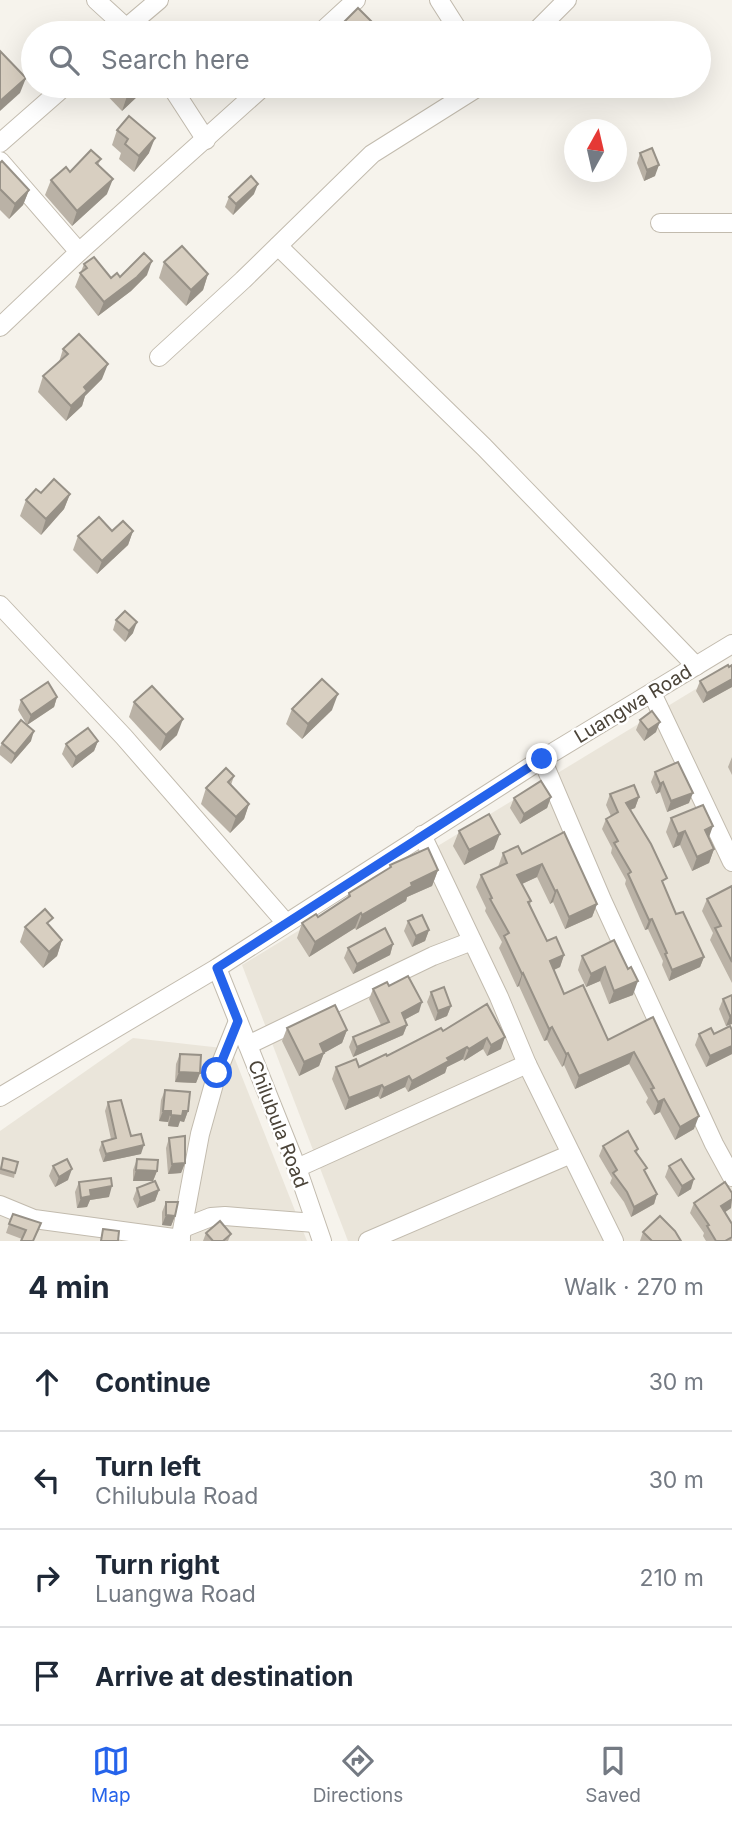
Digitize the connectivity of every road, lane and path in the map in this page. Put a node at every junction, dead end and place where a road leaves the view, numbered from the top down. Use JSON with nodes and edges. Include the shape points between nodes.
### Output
{"nodes":[{"id":1,"x":96,"y":0,"type":"edge"},
{"id":2,"x":159,"y":0,"type":"edge"},
{"id":3,"x":356,"y":0,"type":"edge"},
{"id":4,"x":439,"y":0,"type":"edge"},
{"id":5,"x":567,"y":0,"type":"edge"},
{"id":6,"x":117,"y":21,"type":"edge"},
{"id":7,"x":137,"y":21,"type":"edge"},
{"id":8,"x":333,"y":21,"type":"edge"},
{"id":9,"x":452,"y":21,"type":"edge"},
{"id":10,"x":546,"y":21,"type":"edge"},
{"id":11,"x":52,"y":98,"type":"edge"},
{"id":12,"x":179,"y":98,"type":"edge"},
{"id":13,"x":251,"y":98,"type":"edge"},
{"id":14,"x":461,"y":98,"type":"edge"},
{"id":15,"x":206,"y":140,"type":"junction"},
{"id":16,"x":0,"y":144,"type":"edge"},
{"id":17,"x":0,"y":161,"type":"edge"},
{"id":18,"x":660,"y":223,"type":"dead end"},
{"id":19,"x":732,"y":223,"type":"edge"},
{"id":20,"x":278,"y":246,"type":"junction"},
{"id":21,"x":79,"y":252,"type":"junction"},
{"id":22,"x":0,"y":327,"type":"edge"},
{"id":23,"x":159,"y":357,"type":"dead end"},
{"id":24,"x":0,"y":605,"type":"edge"},
{"id":25,"x":732,"y":644,"type":"edge"},
{"id":26,"x":696,"y":666,"type":"junction"},
{"id":27,"x":652,"y":693,"type":"junction"},
{"id":28,"x":542,"y":759,"type":"junction"},
{"id":29,"x":422,"y":835,"type":"junction"},
{"id":30,"x":732,"y":862,"type":"edge"},
{"id":31,"x":286,"y":923,"type":"junction"},
{"id":32,"x":472,"y":941,"type":"junction"},
{"id":33,"x":217,"y":968,"type":"junction"},
{"id":34,"x":238,"y":1021,"type":"junction"},
{"id":35,"x":248,"y":1045,"type":"junction"},
{"id":36,"x":527,"y":1064,"type":"junction"},
{"id":37,"x":0,"y":1097,"type":"edge"},
{"id":38,"x":571,"y":1154,"type":"junction"},
{"id":39,"x":297,"y":1168,"type":"junction"},
{"id":40,"x":732,"y":1177,"type":"edge"},
{"id":41,"x":0,"y":1205,"type":"edge"},
{"id":42,"x":316,"y":1223,"type":"junction"},
{"id":43,"x":182,"y":1236,"type":"edge"},
{"id":44,"x":322,"y":1241,"type":"edge"},
{"id":45,"x":368,"y":1241,"type":"edge"},
{"id":46,"x":614,"y":1241,"type":"edge"}],
"edges":[{"from":1,"to":6,"type":"street"},
{"from":2,"to":7,"type":"street"},
{"from":3,"to":8,"type":"street"},
{"from":4,"to":9,"type":"street"},
{"from":5,"to":10,"type":"street"},
{"from":11,"to":16,"type":"street"},
{"from":12,"to":15,"type":"street"},
{"from":13,"to":15,"type":"street"},
{"from":14,"to":20,"type":"street","via":[[372,154]]},
{"from":15,"to":21,"type":"street"},
{"from":17,"to":21,"type":"street"},
{"from":18,"to":19,"type":"street"},
{"from":20,"to":23,"type":"street"},
{"from":20,"to":26,"type":"street","via":[[484,447]]},
{"from":21,"to":22,"type":"street"},
{"from":24,"to":31,"type":"street","via":[[124,737]]},
{"from":25,"to":26,"type":"street","name":"Luangwa Road"},
{"from":26,"to":27,"type":"street","name":"Luangwa Road"},
{"from":27,"to":28,"type":"street","name":"Luangwa Road"},
{"from":27,"to":30,"type":"street"},
{"from":28,"to":29,"type":"street","name":"Luangwa Road"},
{"from":28,"to":40,"type":"street"},
{"from":29,"to":31,"type":"street","name":"Luangwa Road"},
{"from":29,"to":32,"type":"street"},
{"from":31,"to":33,"type":"street","name":"Luangwa Road"},
{"from":32,"to":35,"type":"street"},
{"from":32,"to":36,"type":"street"},
{"from":33,"to":34,"type":"street","name":"Chilubula Road"},
{"from":33,"to":37,"type":"street","name":"Luangwa Road"},
{"from":34,"to":35,"type":"street","name":"Chilubula Road"},
{"from":34,"to":43,"type":"street","via":[[200,1134]]},
{"from":35,"to":39,"type":"street","name":"Chilubula Road"},
{"from":36,"to":38,"type":"street"},
{"from":36,"to":39,"type":"street"},
{"from":38,"to":45,"type":"street"},
{"from":38,"to":46,"type":"street"},
{"from":39,"to":42,"type":"street","name":"Chilubula Road"},
{"from":41,"to":43,"type":"street","via":[[34,1219]]},
{"from":42,"to":43,"type":"street","via":[[211,1217]]},
{"from":42,"to":44,"type":"street","name":"Chilubula Road"}]}
